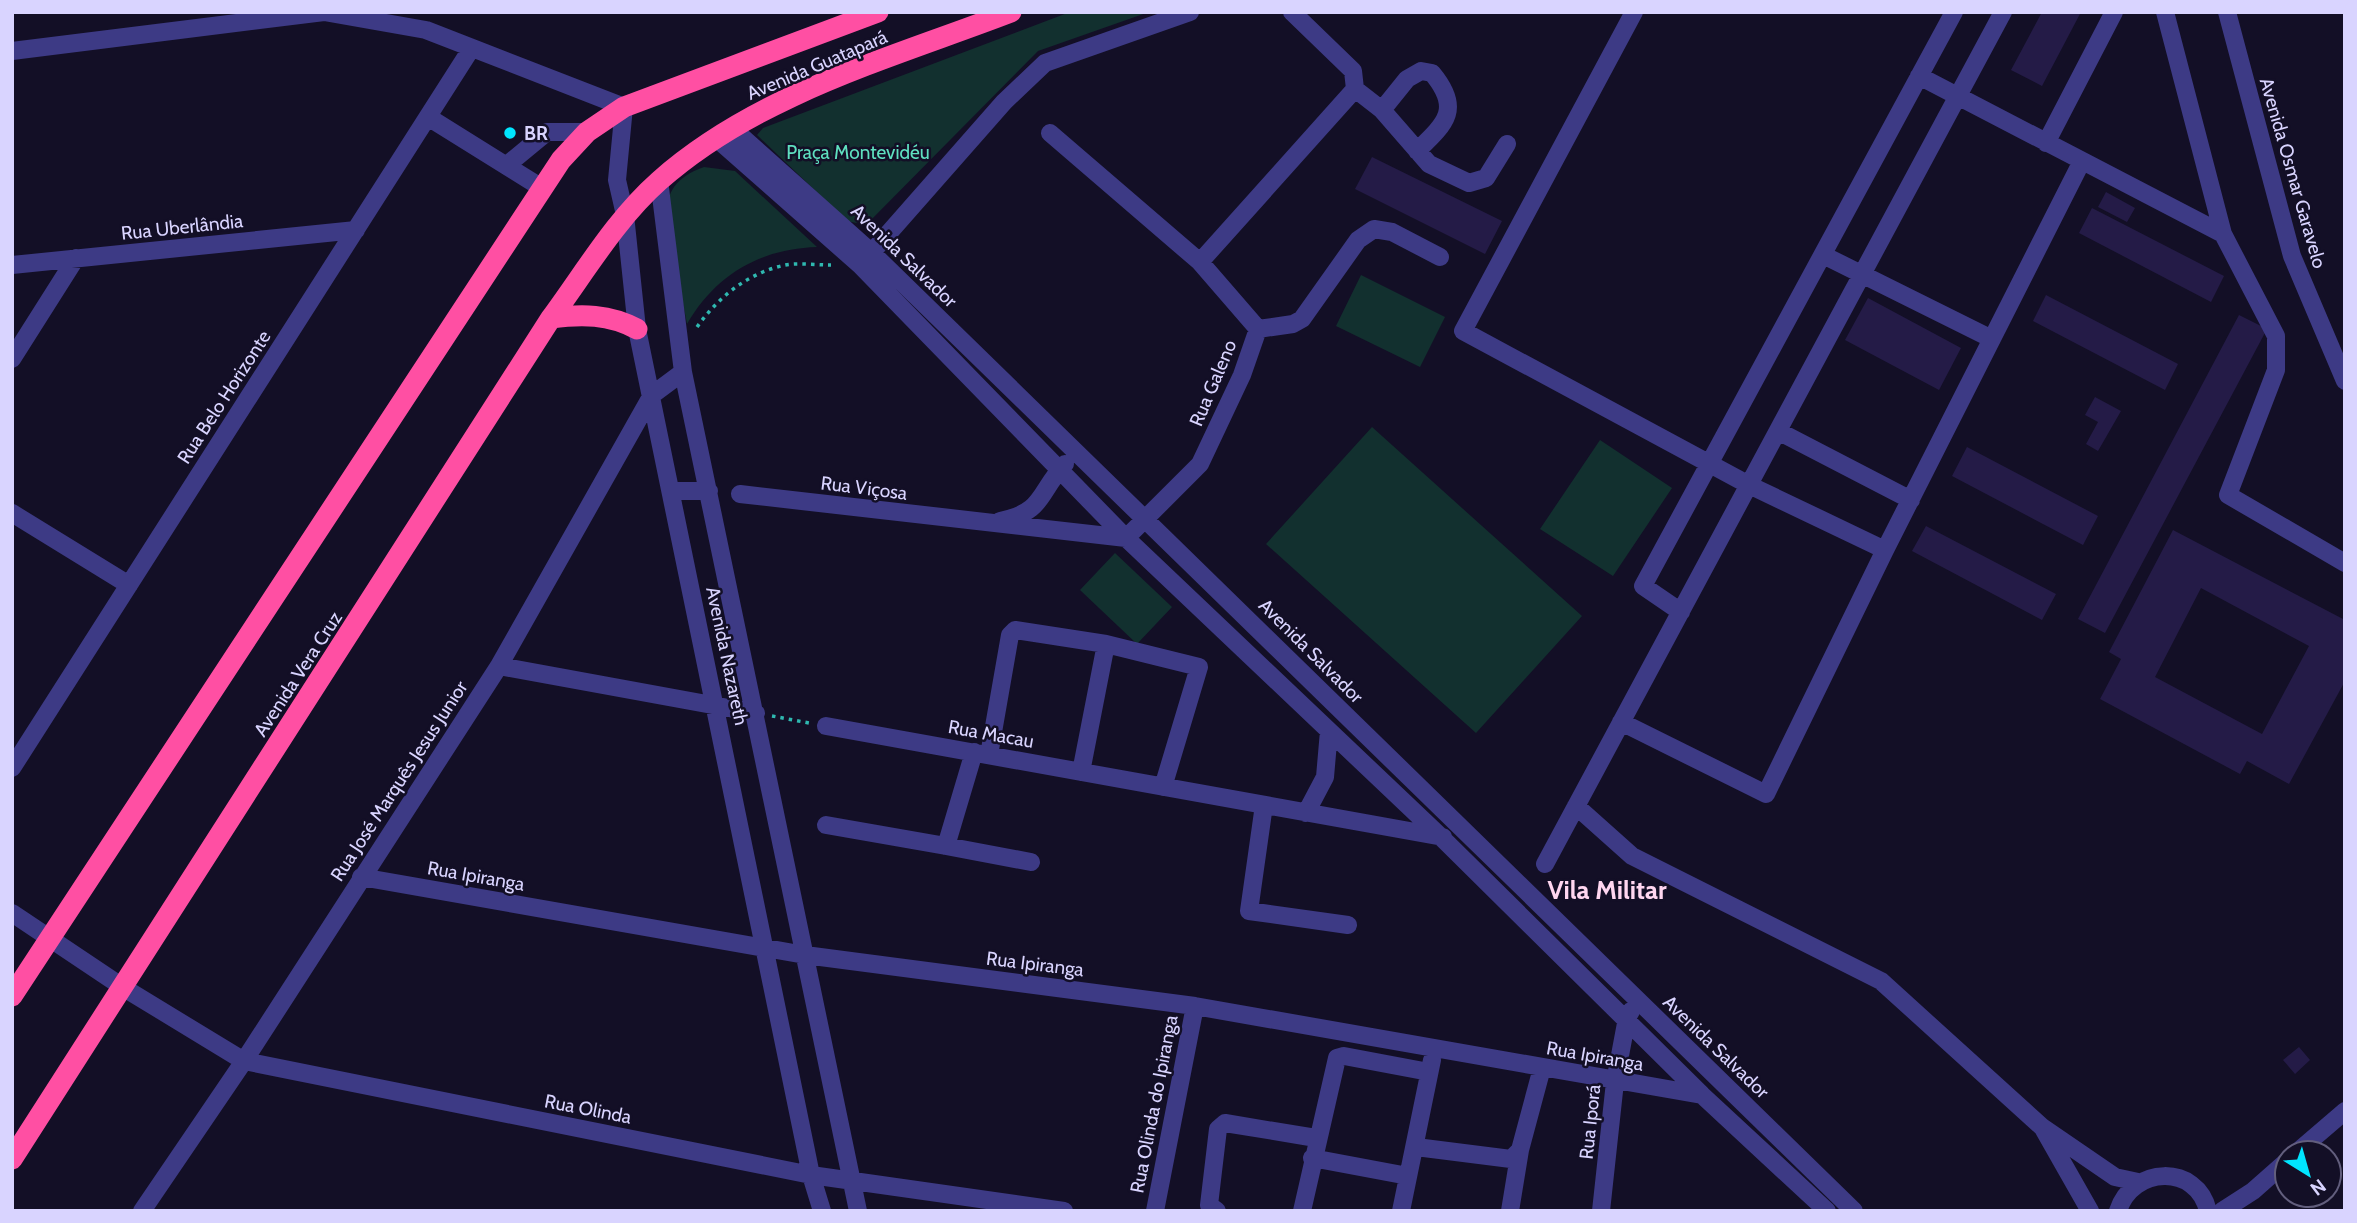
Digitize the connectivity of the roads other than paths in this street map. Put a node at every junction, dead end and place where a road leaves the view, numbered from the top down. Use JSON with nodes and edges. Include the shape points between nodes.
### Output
{"nodes":[{"id":1,"x":878,"y":12,"type":"edge"},
{"id":2,"x":1011,"y":12,"type":"edge"},
{"id":3,"x":1190,"y":12,"type":"edge"},
{"id":4,"x":1292,"y":12,"type":"edge"},
{"id":5,"x":1634,"y":12,"type":"edge"},
{"id":6,"x":1954,"y":12,"type":"edge"},
{"id":7,"x":2003,"y":12,"type":"edge"},
{"id":8,"x":2113,"y":12,"type":"edge"},
{"id":9,"x":2165,"y":12,"type":"edge"},
{"id":10,"x":2227,"y":12,"type":"edge"},
{"id":11,"x":986,"y":17,"type":"edge"},
{"id":12,"x":471,"y":49,"type":"junction"},
{"id":13,"x":12,"y":51,"type":"edge"},
{"id":14,"x":1919,"y":76,"type":"junction"},
{"id":15,"x":1355,"y":89,"type":"junction"},
{"id":16,"x":1957,"y":97,"type":"junction"},
{"id":17,"x":624,"y":107,"type":"junction"},
{"id":18,"x":1382,"y":110,"type":"junction"},
{"id":19,"x":428,"y":117,"type":"junction"},
{"id":20,"x":547,"y":132,"type":"junction"},
{"id":21,"x":587,"y":132,"type":"junction"},
{"id":22,"x":724,"y":133,"type":"junction"},
{"id":23,"x":1050,"y":133,"type":"dead end"},
{"id":24,"x":2046,"y":143,"type":"junction"},
{"id":25,"x":1507,"y":144,"type":"dead end"},
{"id":26,"x":572,"y":148,"type":"junction"},
{"id":27,"x":1417,"y":151,"type":"junction"},
{"id":28,"x":2082,"y":162,"type":"junction"},
{"id":29,"x":507,"y":165,"type":"junction"},
{"id":30,"x":659,"y":180,"type":"junction"},
{"id":31,"x":542,"y":188,"type":"junction"},
{"id":32,"x":625,"y":215,"type":"junction"},
{"id":33,"x":356,"y":230,"type":"junction"},
{"id":34,"x":2223,"y":234,"type":"junction"},
{"id":35,"x":1824,"y":255,"type":"junction"},
{"id":36,"x":1440,"y":257,"type":"dead end"},
{"id":37,"x":76,"y":258,"type":"junction"},
{"id":38,"x":866,"y":259,"type":"junction"},
{"id":39,"x":1200,"y":262,"type":"junction"},
{"id":40,"x":12,"y":265,"type":"edge"},
{"id":41,"x":1862,"y":274,"type":"junction"},
{"id":42,"x":551,"y":318,"type":"junction"},
{"id":43,"x":637,"y":329,"type":"junction"},
{"id":44,"x":1258,"y":329,"type":"junction"},
{"id":45,"x":1992,"y":339,"type":"junction"},
{"id":46,"x":12,"y":359,"type":"edge"},
{"id":47,"x":683,"y":372,"type":"junction"},
{"id":48,"x":2345,"y":381,"type":"edge"},
{"id":49,"x":652,"y":395,"type":"junction"},
{"id":50,"x":1778,"y":431,"type":"junction"},
{"id":51,"x":1076,"y":453,"type":"junction"},
{"id":52,"x":1712,"y":464,"type":"junction"},
{"id":53,"x":1058,"y":471,"type":"junction"},
{"id":54,"x":1749,"y":485,"type":"junction"},
{"id":55,"x":671,"y":491,"type":"junction"},
{"id":56,"x":709,"y":491,"type":"junction"},
{"id":57,"x":740,"y":494,"type":"dead end"},
{"id":58,"x":1911,"y":500,"type":"junction"},
{"id":59,"x":12,"y":513,"type":"edge"},
{"id":60,"x":1145,"y":517,"type":"junction"},
{"id":61,"x":982,"y":524,"type":"junction"},
{"id":62,"x":1126,"y":538,"type":"junction"},
{"id":63,"x":1885,"y":550,"type":"junction"},
{"id":64,"x":2345,"y":563,"type":"edge"},
{"id":65,"x":129,"y":585,"type":"junction"},
{"id":66,"x":1681,"y":612,"type":"junction"},
{"id":67,"x":1105,"y":644,"type":"junction"},
{"id":68,"x":499,"y":666,"type":"junction"},
{"id":69,"x":716,"y":706,"type":"junction"},
{"id":70,"x":756,"y":713,"type":"junction"},
{"id":71,"x":1620,"y":722,"type":"junction"},
{"id":72,"x":826,"y":726,"type":"road end"},
{"id":73,"x":1329,"y":731,"type":"junction"},
{"id":74,"x":982,"y":754,"type":"junction"},
{"id":75,"x":12,"y":768,"type":"edge"},
{"id":76,"x":1081,"y":772,"type":"junction"},
{"id":77,"x":1163,"y":787,"type":"junction"},
{"id":78,"x":1264,"y":805,"type":"junction"},
{"id":79,"x":1576,"y":806,"type":"junction"},
{"id":80,"x":1306,"y":813,"type":"junction"},
{"id":81,"x":826,"y":825,"type":"dead end"},
{"id":82,"x":1441,"y":837,"type":"junction"},
{"id":83,"x":1475,"y":842,"type":"junction"},
{"id":84,"x":946,"y":846,"type":"junction"},
{"id":85,"x":1031,"y":862,"type":"dead end"},
{"id":86,"x":1545,"y":864,"type":"dead end"},
{"id":87,"x":362,"y":877,"type":"junction"},
{"id":88,"x":12,"y":913,"type":"edge"},
{"id":89,"x":1348,"y":925,"type":"dead end"},
{"id":90,"x":50,"y":937,"type":"junction"},
{"id":91,"x":765,"y":949,"type":"junction"},
{"id":92,"x":805,"y":955,"type":"junction"},
{"id":93,"x":124,"y":988,"type":"junction"},
{"id":94,"x":12,"y":996,"type":"edge"},
{"id":95,"x":1637,"y":999,"type":"junction"},
{"id":96,"x":1195,"y":1006,"type":"junction"},
{"id":97,"x":1627,"y":1018,"type":"junction"},
{"id":98,"x":1434,"y":1049,"type":"junction"},
{"id":99,"x":244,"y":1061,"type":"junction"},
{"id":100,"x":1542,"y":1068,"type":"junction"},
{"id":101,"x":1429,"y":1072,"type":"junction"},
{"id":102,"x":1615,"y":1082,"type":"junction"},
{"id":103,"x":1702,"y":1095,"type":"junction"},
{"id":104,"x":2345,"y":1111,"type":"edge"},
{"id":105,"x":2042,"y":1127,"type":"junction"},
{"id":106,"x":1316,"y":1138,"type":"junction"},
{"id":107,"x":2312,"y":1139,"type":"edge"},
{"id":108,"x":1416,"y":1147,"type":"junction"},
{"id":109,"x":1520,"y":1150,"type":"junction"},
{"id":110,"x":1312,"y":1158,"type":"junction"},
{"id":111,"x":12,"y":1159,"type":"edge"},
{"id":112,"x":2273,"y":1173,"type":"edge"},
{"id":113,"x":811,"y":1175,"type":"junction"},
{"id":114,"x":1408,"y":1176,"type":"junction"},
{"id":115,"x":850,"y":1179,"type":"junction"},
{"id":116,"x":2138,"y":1182,"type":"junction"},
{"id":117,"x":142,"y":1211,"type":"edge"},
{"id":118,"x":822,"y":1211,"type":"edge"},
{"id":119,"x":858,"y":1211,"type":"edge"},
{"id":120,"x":1064,"y":1211,"type":"edge"},
{"id":121,"x":1155,"y":1211,"type":"edge"},
{"id":122,"x":1217,"y":1211,"type":"edge"},
{"id":123,"x":1301,"y":1211,"type":"edge"},
{"id":124,"x":1401,"y":1211,"type":"edge"},
{"id":125,"x":1510,"y":1211,"type":"edge"},
{"id":126,"x":1601,"y":1211,"type":"edge"},
{"id":127,"x":1827,"y":1211,"type":"edge"},
{"id":128,"x":1854,"y":1211,"type":"edge"},
{"id":129,"x":2090,"y":1211,"type":"edge"},
{"id":130,"x":2118,"y":1211,"type":"edge"},
{"id":131,"x":2208,"y":1211,"type":"edge"},
{"id":132,"x":2222,"y":1211,"type":"edge"}],
"edges":[{"from":1,"to":17,"type":"highway","name":"Avenida Guatapará"},
{"from":2,"to":11,"type":"highway","name":"Avenida Guatapará"},
{"from":3,"to":38,"type":"street","via":[[1045,64],[1004,102]]},
{"from":4,"to":15,"type":"street","via":[[1353,71]]},
{"from":5,"to":52,"type":"street","via":[[1463,331]]},
{"from":6,"to":14,"type":"street"},
{"from":7,"to":16,"type":"street"},
{"from":8,"to":24,"type":"street"},
{"from":9,"to":34,"type":"street"},
{"from":10,"to":48,"type":"street","name":"Avenida Osmar Garavelo","via":[[2292,256]]},
{"from":11,"to":22,"type":"highway","name":"Avenida Guatapará","via":[[785,100]]},
{"from":12,"to":13,"type":"street","via":[[426,30],[324,12]]},
{"from":12,"to":17,"type":"street"},
{"from":12,"to":19,"type":"street","name":"Rua Belo Horizonte"},
{"from":14,"to":16,"type":"street"},
{"from":14,"to":35,"type":"street"},
{"from":15,"to":18,"type":"street"},
{"from":15,"to":39,"type":"street"},
{"from":16,"to":24,"type":"street"},
{"from":16,"to":41,"type":"street"},
{"from":17,"to":21,"type":"highway"},
{"from":17,"to":32,"type":"street","name":"Avenida Nazareth","via":[[617,180]]},
{"from":18,"to":27,"type":"street"},
{"from":18,"to":27,"type":"street","via":[[1406,79],[1420,71],[1432,73],[1450,102],[1449,114]]},
{"from":19,"to":29,"type":"street"},
{"from":19,"to":33,"type":"street","name":"Rua Belo Horizonte"},
{"from":20,"to":21,"type":"street"},
{"from":20,"to":26,"type":"street"},
{"from":20,"to":29,"type":"street"},
{"from":21,"to":26,"type":"highway"},
{"from":22,"to":30,"type":"highway","name":"Avenida Guatapará"},
{"from":22,"to":38,"type":"street","name":"Avenida Salvador"},
{"from":23,"to":39,"type":"street","name":"Rua Galeno"},
{"from":24,"to":28,"type":"street"},
{"from":25,"to":27,"type":"street","via":[[1486,178],[1469,183],[1429,164]]},
{"from":26,"to":31,"type":"highway"},
{"from":28,"to":34,"type":"street"},
{"from":28,"to":45,"type":"street"},
{"from":29,"to":31,"type":"street"},
{"from":30,"to":32,"type":"highway","name":"Avenida Guatapará"},
{"from":30,"to":47,"type":"street","name":"Avenida Nazareth"},
{"from":31,"to":90,"type":"highway"},
{"from":32,"to":42,"type":"highway","name":"Avenida Vera Cruz"},
{"from":32,"to":43,"type":"street","name":"Avenida Nazareth"},
{"from":33,"to":37,"type":"street","name":"Rua Uberlândia"},
{"from":33,"to":65,"type":"street","name":"Rua Belo Horizonte"},
{"from":34,"to":64,"type":"street","via":[[2276,336],[2276,370],[2228,495]]},
{"from":35,"to":41,"type":"street"},
{"from":35,"to":52,"type":"street"},
{"from":36,"to":44,"type":"street","via":[[1392,232],[1374,229],[1358,240],[1302,318],[1293,324]]},
{"from":37,"to":40,"type":"street","name":"Rua Uberlândia"},
{"from":37,"to":46,"type":"street"},
{"from":38,"to":51,"type":"street","name":"Avenida Salvador"},
{"from":38,"to":53,"type":"street","name":"Avenida Salvador"},
{"from":39,"to":44,"type":"street","name":"Rua Galeno"},
{"from":41,"to":45,"type":"street"},
{"from":41,"to":50,"type":"street"},
{"from":42,"to":43,"type":"highway","via":[[595,316],[620,320]]},
{"from":42,"to":93,"type":"highway","name":"Avenida Vera Cruz"},
{"from":43,"to":49,"type":"street","name":"Avenida Nazareth"},
{"from":44,"to":60,"type":"street","name":"Rua Galeno","via":[[1242,375],[1199,464]]},
{"from":45,"to":58,"type":"street"},
{"from":47,"to":49,"type":"street","name":"Rua José Marquês Jesus Junior"},
{"from":47,"to":56,"type":"street","name":"Avenida Nazareth"},
{"from":49,"to":55,"type":"street","name":"Avenida Nazareth"},
{"from":49,"to":68,"type":"street","name":"Rua José Marquês Jesus Junior"},
{"from":50,"to":54,"type":"street"},
{"from":50,"to":58,"type":"street"},
{"from":51,"to":53,"type":"street","name":"Rua Viçosa"},
{"from":51,"to":60,"type":"street","name":"Avenida Salvador"},
{"from":52,"to":54,"type":"street"},
{"from":52,"to":66,"type":"street","via":[[1643,586]]},
{"from":53,"to":61,"type":"street","name":"Rua Viçosa","via":[[1042,498],[1023,516]]},
{"from":53,"to":62,"type":"street","name":"Avenida Salvador"},
{"from":54,"to":63,"type":"street"},
{"from":54,"to":66,"type":"street"},
{"from":55,"to":56,"type":"street"},
{"from":55,"to":69,"type":"street","name":"Avenida Nazareth"},
{"from":56,"to":70,"type":"street","name":"Avenida Nazareth"},
{"from":57,"to":61,"type":"street","name":"Rua Viçosa"},
{"from":58,"to":63,"type":"street"},
{"from":59,"to":65,"type":"street"},
{"from":60,"to":62,"type":"street","name":"Rua Galeno"},
{"from":60,"to":83,"type":"street","name":"Avenida Salvador"},
{"from":61,"to":62,"type":"street","name":"Rua Viçosa"},
{"from":62,"to":73,"type":"street","name":"Avenida Salvador"},
{"from":63,"to":71,"type":"street","via":[[1766,794]]},
{"from":65,"to":75,"type":"street","name":"Rua Belo Horizonte"},
{"from":66,"to":71,"type":"street"},
{"from":67,"to":74,"type":"street","via":[[1015,630],[1010,635]]},
{"from":67,"to":76,"type":"street"},
{"from":67,"to":77,"type":"street","via":[[1199,667]]},
{"from":68,"to":69,"type":"street"},
{"from":68,"to":87,"type":"street","name":"Rua José Marquês Jesus Junior"},
{"from":69,"to":70,"type":"street"},
{"from":69,"to":91,"type":"street","name":"Avenida Nazareth"},
{"from":70,"to":92,"type":"street","name":"Avenida Nazareth"},
{"from":71,"to":79,"type":"street"},
{"from":72,"to":74,"type":"street","name":"Rua Macau"},
{"from":73,"to":80,"type":"street","via":[[1325,777]]},
{"from":73,"to":82,"type":"street","name":"Avenida Salvador"},
{"from":74,"to":76,"type":"street","name":"Rua Macau"},
{"from":74,"to":84,"type":"street"},
{"from":76,"to":77,"type":"street","name":"Rua Macau"},
{"from":77,"to":78,"type":"street","name":"Rua Macau"},
{"from":78,"to":80,"type":"street","name":"Rua Macau"},
{"from":78,"to":89,"type":"street","via":[[1249,911]]},
{"from":79,"to":86,"type":"street"},
{"from":79,"to":105,"type":"street","via":[[1632,856],[1881,981]]},
{"from":80,"to":82,"type":"street","name":"Rua Macau"},
{"from":81,"to":84,"type":"street"},
{"from":82,"to":83,"type":"street","name":"Rua Macau"},
{"from":82,"to":97,"type":"street","name":"Avenida Salvador"},
{"from":83,"to":95,"type":"street","name":"Avenida Salvador"},
{"from":84,"to":85,"type":"street"},
{"from":87,"to":91,"type":"street","name":"Rua Ipiranga"},
{"from":87,"to":99,"type":"street","name":"Rua José Marquês Jesus Junior"},
{"from":88,"to":90,"type":"street","name":"Rua Olinda"},
{"from":90,"to":93,"type":"street","name":"Rua Olinda"},
{"from":90,"to":94,"type":"highway"},
{"from":91,"to":92,"type":"street","name":"Rua Ipiranga"},
{"from":91,"to":113,"type":"street","name":"Avenida Nazareth"},
{"from":92,"to":96,"type":"street","name":"Rua Ipiranga"},
{"from":92,"to":115,"type":"street","name":"Avenida Nazareth"},
{"from":93,"to":99,"type":"street","name":"Rua Olinda"},
{"from":93,"to":111,"type":"highway","name":"Avenida Vera Cruz"},
{"from":95,"to":97,"type":"street","name":"Rua Iporá"},
{"from":95,"to":128,"type":"street","name":"Avenida Salvador"},
{"from":96,"to":98,"type":"street","name":"Rua Ipiranga"},
{"from":96,"to":121,"type":"street","name":"Rua Olinda do Ipiranga"},
{"from":97,"to":102,"type":"street","name":"Rua Iporá"},
{"from":97,"to":103,"type":"street","name":"Avenida Salvador"},
{"from":98,"to":100,"type":"street","name":"Rua Ipiranga"},
{"from":98,"to":101,"type":"street"},
{"from":99,"to":113,"type":"street","name":"Rua Olinda"},
{"from":99,"to":117,"type":"street","name":"Rua José Marquês Jesus Junior"},
{"from":100,"to":102,"type":"street","name":"Rua Ipiranga"},
{"from":100,"to":109,"type":"street"},
{"from":101,"to":106,"type":"street","via":[[1337,1058]]},
{"from":101,"to":108,"type":"street"},
{"from":102,"to":103,"type":"street","name":"Rua Ipiranga"},
{"from":102,"to":126,"type":"street","name":"Rua Iporá"},
{"from":103,"to":127,"type":"street","name":"Avenida Salvador"},
{"from":104,"to":107,"type":"street"},
{"from":105,"to":116,"type":"street","via":[[2115,1177]]},
{"from":105,"to":129,"type":"street"},
{"from":106,"to":110,"type":"street"},
{"from":106,"to":122,"type":"street","via":[[1225,1124],[1218,1129],[1209,1205]]},
{"from":108,"to":109,"type":"street","via":[[1511,1159]]},
{"from":108,"to":114,"type":"street"},
{"from":109,"to":125,"type":"street"},
{"from":110,"to":114,"type":"street"},
{"from":110,"to":123,"type":"street"},
{"from":112,"to":132,"type":"street"},
{"from":113,"to":115,"type":"street","name":"Rua Olinda"},
{"from":113,"to":118,"type":"street","name":"Avenida Nazareth"},
{"from":114,"to":124,"type":"street"},
{"from":115,"to":119,"type":"street","name":"Avenida Nazareth"},
{"from":115,"to":120,"type":"street","name":"Rua Olinda"},
{"from":116,"to":130,"type":"street","via":[[2126,1193]]},
{"from":116,"to":131,"type":"street","via":[[2169,1175],[2184,1180],[2197,1189]]}]}
